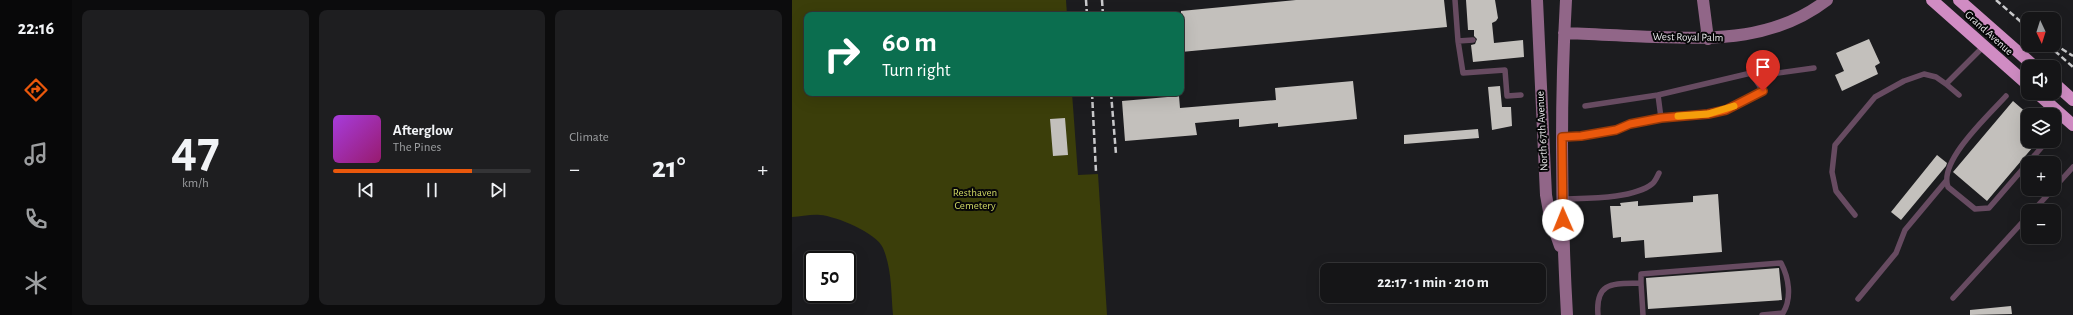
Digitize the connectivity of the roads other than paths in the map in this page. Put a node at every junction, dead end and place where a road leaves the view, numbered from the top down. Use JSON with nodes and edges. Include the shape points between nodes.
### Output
{"nodes":[{"id":1,"x":1455,"y":0,"type":"edge"},
{"id":2,"x":1537,"y":0,"type":"edge"},
{"id":3,"x":1566,"y":0,"type":"edge"},
{"id":4,"x":1703,"y":0,"type":"edge"},
{"id":5,"x":1827,"y":0,"type":"edge"},
{"id":6,"x":1932,"y":0,"type":"edge"},
{"id":7,"x":1959,"y":0,"type":"edge"},
{"id":8,"x":1564,"y":33,"type":"junction"},
{"id":9,"x":1708,"y":39,"type":"junction"},
{"id":10,"x":1473,"y":40,"type":"dead end"},
{"id":11,"x":1458,"y":41,"type":"junction"},
{"id":12,"x":1984,"y":46,"type":"junction"},
{"id":13,"x":1763,"y":56,"type":"dead end"},
{"id":14,"x":2027,"y":60,"type":"edge"},
{"id":15,"x":1814,"y":68,"type":"dead end"},
{"id":16,"x":2021,"y":79,"type":"edge"},
{"id":17,"x":1946,"y":84,"type":"junction"},
{"id":18,"x":2061,"y":89,"type":"edge"},
{"id":19,"x":1521,"y":95,"type":"dead end"},
{"id":20,"x":1658,"y":95,"type":"junction"},
{"id":21,"x":1959,"y":95,"type":"dead end"},
{"id":22,"x":2006,"y":96,"type":"dead end"},
{"id":23,"x":2047,"y":100,"type":"edge"},
{"id":24,"x":2073,"y":100,"type":"edge"},
{"id":25,"x":1584,"y":106,"type":"dead end"},
{"id":26,"x":2071,"y":117,"type":"edge"},
{"id":27,"x":1661,"y":118,"type":"junction"},
{"id":28,"x":1562,"y":137,"type":"junction"},
{"id":29,"x":2041,"y":148,"type":"edge"},
{"id":30,"x":2073,"y":167,"type":"edge"},
{"id":31,"x":1658,"y":173,"type":"dead end"},
{"id":32,"x":2061,"y":180,"type":"edge"},
{"id":33,"x":1946,"y":182,"type":"junction"},
{"id":34,"x":2046,"y":196,"type":"edge"},
{"id":35,"x":1562,"y":200,"type":"junction"},
{"id":36,"x":2038,"y":204,"type":"edge"},
{"id":37,"x":1855,"y":215,"type":"dead end"},
{"id":38,"x":2021,"y":224,"type":"edge"},
{"id":39,"x":1564,"y":258,"type":"junction"},
{"id":40,"x":1641,"y":283,"type":"junction"},
{"id":41,"x":1952,"y":298,"type":"dead end"},
{"id":42,"x":1858,"y":299,"type":"dead end"},
{"id":43,"x":1567,"y":315,"type":"edge"},
{"id":44,"x":1598,"y":315,"type":"edge"},
{"id":45,"x":1643,"y":315,"type":"edge"},
{"id":46,"x":1762,"y":315,"type":"edge"}],
"edges":[{"from":1,"to":11,"type":"lane"},
{"from":2,"to":39,"type":"main road","name":"North 67th Avenue","via":[[1546,195],[1550,217]]},
{"from":3,"to":8,"type":"main road","name":"North 67th Avenue"},
{"from":4,"to":9,"type":"main road"},
{"from":5,"to":9,"type":"main road","name":"West Royal Palm","via":[[1789,23],[1739,36]]},
{"from":6,"to":12,"type":"highway","name":"Grand Avenue"},
{"from":7,"to":14,"type":"highway","name":"Grand Avenue"},
{"from":8,"to":9,"type":"main road","name":"West Royal Palm"},
{"from":8,"to":28,"type":"main road","name":"North 67th Avenue"},
{"from":10,"to":11,"type":"lane"},
{"from":11,"to":19,"type":"lane","via":[[1462,73],[1504,70],[1507,96]]},
{"from":12,"to":16,"type":"highway","name":"Grand Avenue"},
{"from":12,"to":17,"type":"lane"},
{"from":13,"to":15,"type":"lane","via":[[1770,74]]},
{"from":17,"to":21,"type":"lane"},
{"from":17,"to":37,"type":"lane","via":[[1936,77],[1924,74],[1904,81],[1875,97],[1835,145],[1832,172],[1836,191]]},
{"from":18,"to":24,"type":"highway"},
{"from":20,"to":25,"type":"lane"},
{"from":20,"to":27,"type":"lane"},
{"from":20,"to":27,"type":"lane","via":[[1751,73],[1763,91],[1726,110]]},
{"from":22,"to":33,"type":"lane","via":[[1956,152]]},
{"from":23,"to":26,"type":"highway"},
{"from":27,"to":28,"type":"lane","via":[[1630,124],[1616,130]]},
{"from":28,"to":35,"type":"main road","name":"North 67th Avenue"},
{"from":29,"to":33,"type":"lane","via":[[1989,208],[1975,209],[1948,187]]},
{"from":30,"to":32,"type":"lane"},
{"from":31,"to":35,"type":"lane","via":[[1653,184],[1640,191],[1608,197]]},
{"from":33,"to":42,"type":"lane","via":[[1905,230],[1896,253]]},
{"from":34,"to":36,"type":"lane"},
{"from":35,"to":39,"type":"main road","name":"North 67th Avenue"},
{"from":38,"to":41,"type":"lane"},
{"from":39,"to":43,"type":"main road","name":"North 67th Avenue"},
{"from":40,"to":44,"type":"lane","via":[[1609,284],[1604,288]]},
{"from":40,"to":45,"type":"lane"},
{"from":40,"to":46,"type":"lane","via":[[1641,274],[1781,263],[1787,274],[1787,305],[1783,313]]}]}
